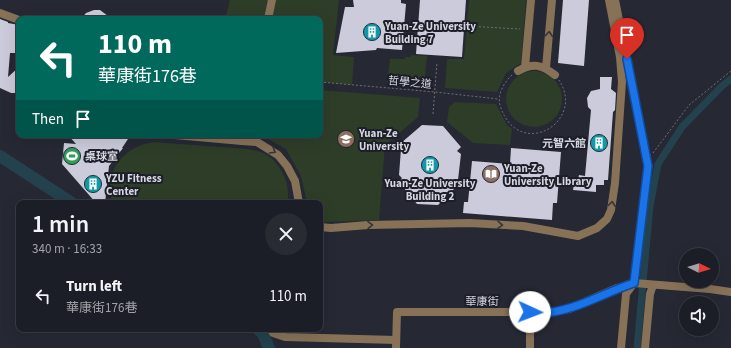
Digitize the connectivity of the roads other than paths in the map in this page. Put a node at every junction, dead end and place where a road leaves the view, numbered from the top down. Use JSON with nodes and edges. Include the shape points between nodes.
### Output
{"nodes":[{"id":1,"x":272,"y":0,"type":"edge"},
{"id":2,"x":531,"y":0,"type":"edge"},
{"id":3,"x":552,"y":0,"type":"edge"},
{"id":4,"x":609,"y":0,"type":"edge"},
{"id":5,"x":616,"y":0,"type":"edge"},
{"id":6,"x":0,"y":13,"type":"edge"},
{"id":7,"x":269,"y":16,"type":"edge"},
{"id":8,"x":16,"y":19,"type":"edge"},
{"id":9,"x":525,"y":67,"type":"junction"},
{"id":10,"x":546,"y":68,"type":"junction"},
{"id":11,"x":518,"y":71,"type":"road end"},
{"id":12,"x":555,"y":75,"type":"road end"},
{"id":13,"x":243,"y":138,"type":"edge"},
{"id":14,"x":298,"y":200,"type":"edge"},
{"id":15,"x":323,"y":227,"type":"edge"},
{"id":16,"x":634,"y":283,"type":"junction"},
{"id":17,"x":653,"y":285,"type":"junction"},
{"id":18,"x":731,"y":292,"type":"edge"},
{"id":19,"x":530,"y":312,"type":"junction"},
{"id":20,"x":272,"y":332,"type":"edge"},
{"id":21,"x":396,"y":344,"type":"edge"},
{"id":22,"x":530,"y":348,"type":"edge"},
{"id":23,"x":621,"y":348,"type":"edge"},
{"id":24,"x":645,"y":348,"type":"edge"}],
"edges":[{"from":1,"to":7,"type":"street"},
{"from":2,"to":9,"type":"street"},
{"from":10,"to":3,"type":"street","one_way":true},
{"from":15,"to":4,"type":"street","one_way":true,"via":[[470,224],[523,226],[578,236],[597,228],[607,219],[611,210],[622,82]]},
{"from":5,"to":16,"type":"street","via":[[648,166]]},
{"from":6,"to":8,"type":"street"},
{"from":9,"to":10,"type":"street","via":[[535,65]]},
{"from":9,"to":11,"type":"street"},
{"from":10,"to":12,"type":"street"},
{"from":13,"to":14,"type":"street","one_way":true,"via":[[257,142],[278,155],[295,181]]},
{"from":16,"to":17,"type":"street"},
{"from":16,"to":19,"type":"street","name":"華康街","via":[[569,309]]},
{"from":16,"to":23,"type":"street","via":[[626,294]]},
{"from":17,"to":18,"type":"street"},
{"from":17,"to":24,"type":"street"},
{"from":19,"to":21,"type":"street","name":"華康街","via":[[397,312]]},
{"from":19,"to":22,"type":"street"},
{"from":20,"to":21,"type":"street","via":[[285,337]]}]}
